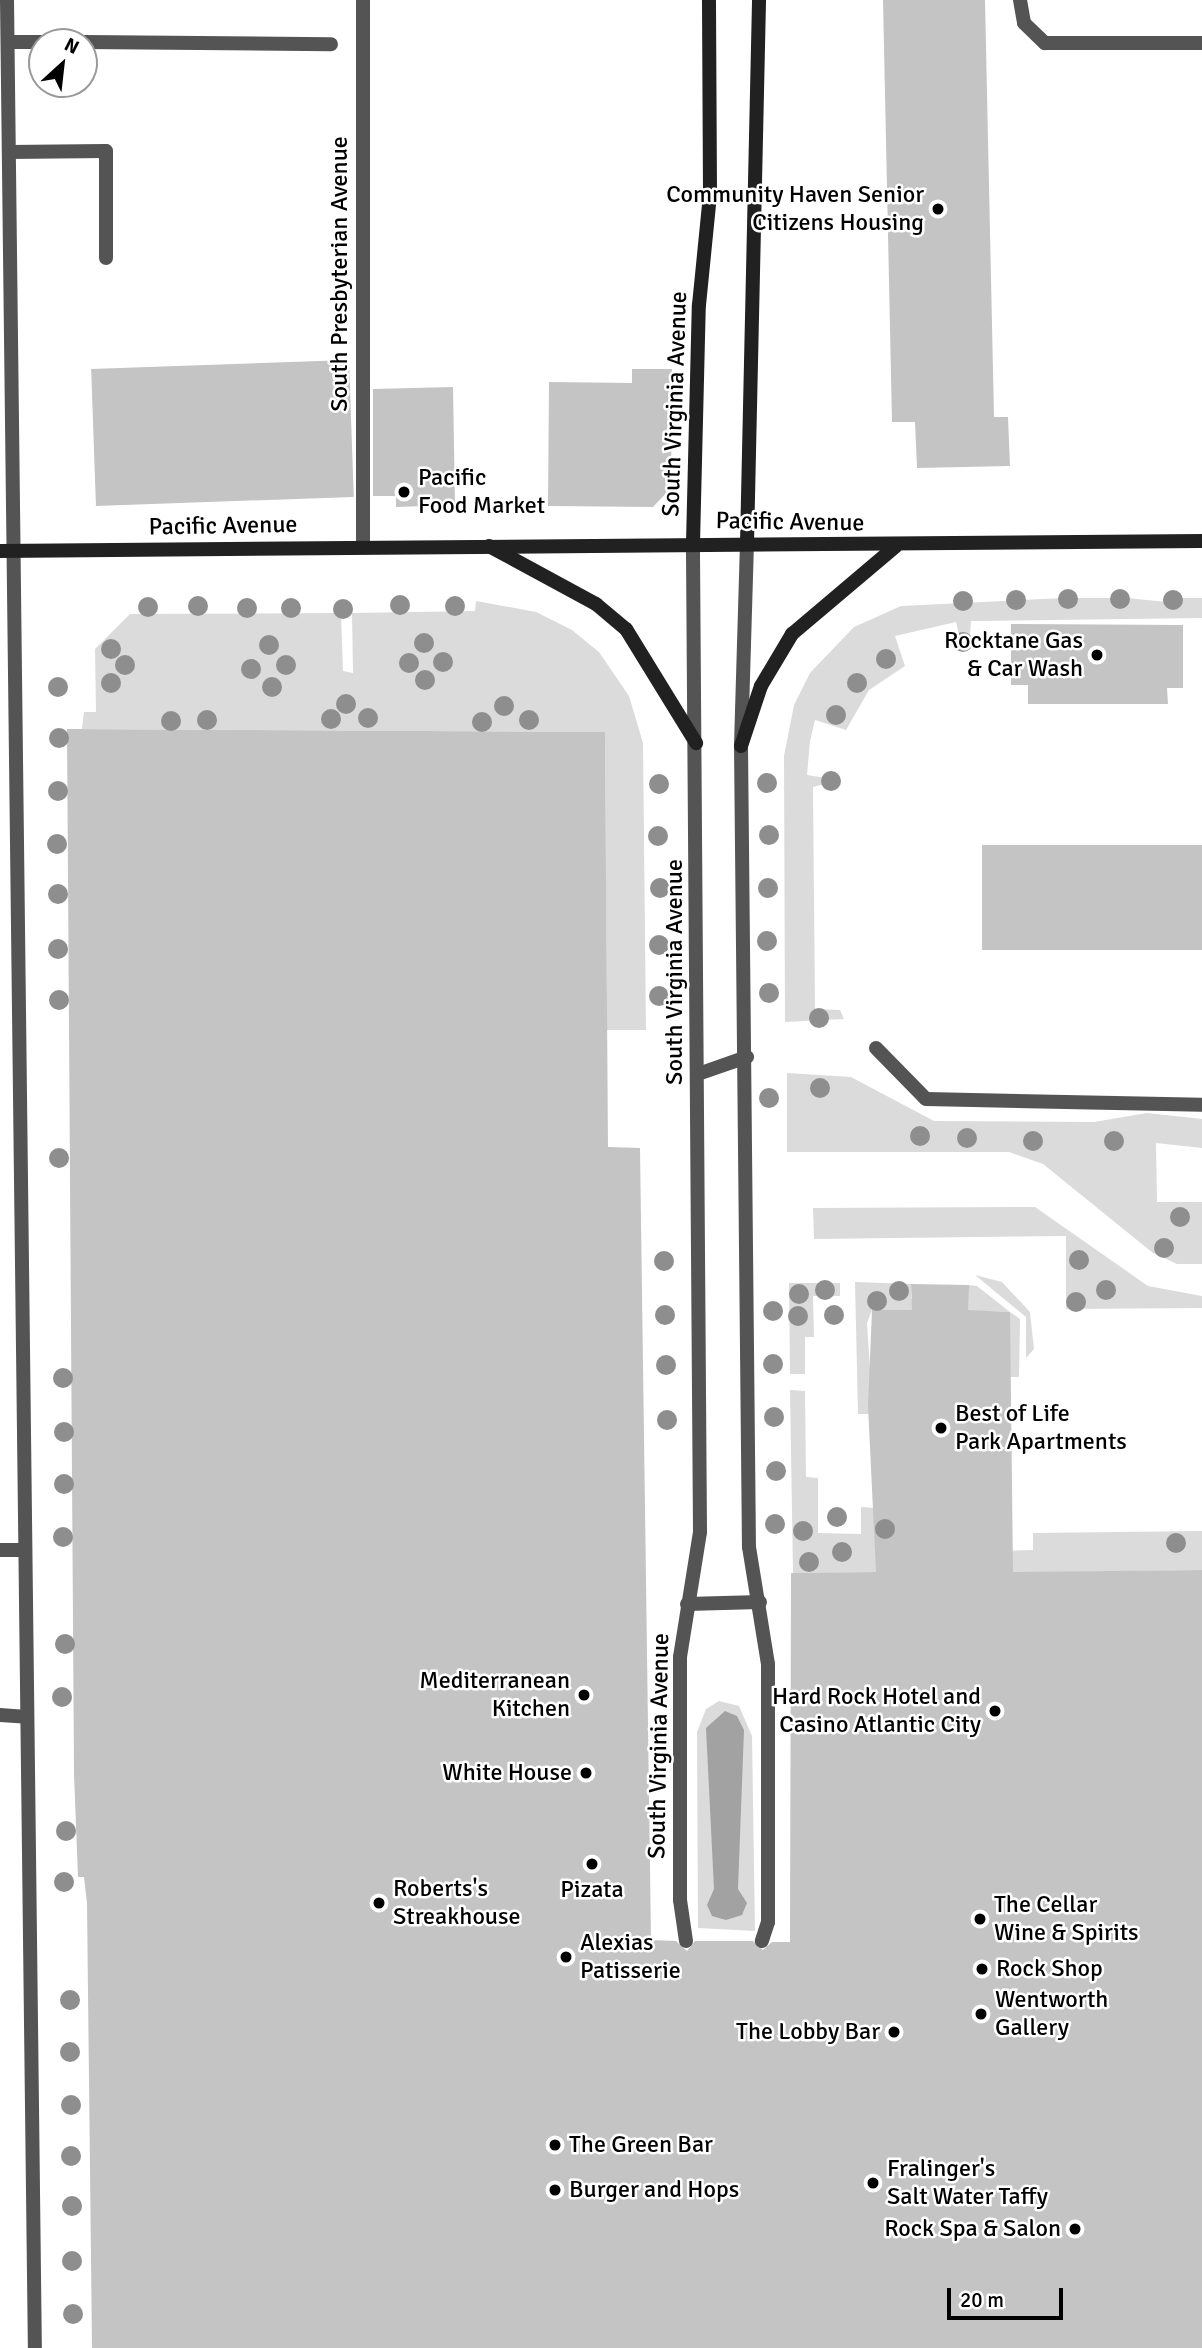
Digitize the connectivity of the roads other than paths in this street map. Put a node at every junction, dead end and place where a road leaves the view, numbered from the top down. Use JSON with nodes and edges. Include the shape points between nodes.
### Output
{"nodes":[{"id":1,"x":7,"y":0,"type":"edge"},
{"id":2,"x":363,"y":0,"type":"edge"},
{"id":3,"x":709,"y":0,"type":"edge"},
{"id":4,"x":759,"y":0,"type":"edge"},
{"id":5,"x":1020,"y":0,"type":"edge"},
{"id":6,"x":8,"y":42,"type":"junction"},
{"id":7,"x":28,"y":42,"type":"edge"},
{"id":8,"x":98,"y":42,"type":"edge"},
{"id":9,"x":1202,"y":43,"type":"edge"},
{"id":10,"x":331,"y":44,"type":"dead end"},
{"id":11,"x":9,"y":152,"type":"junction"},
{"id":12,"x":5,"y":219,"type":"edge"},
{"id":13,"x":106,"y":258,"type":"dead end"},
{"id":14,"x":1202,"y":541,"type":"edge"},
{"id":15,"x":693,"y":543,"type":"junction"},
{"id":16,"x":747,"y":543,"type":"junction"},
{"id":17,"x":488,"y":545,"type":"junction"},
{"id":18,"x":896,"y":546,"type":"junction"},
{"id":19,"x":363,"y":547,"type":"junction"},
{"id":20,"x":6,"y":551,"type":"edge"},
{"id":21,"x":696,"y":743,"type":"junction"},
{"id":22,"x":741,"y":746,"type":"junction"},
{"id":23,"x":876,"y":1048,"type":"dead end"},
{"id":24,"x":747,"y":1057,"type":"junction"},
{"id":25,"x":698,"y":1074,"type":"junction"},
{"id":26,"x":1202,"y":1105,"type":"edge"},
{"id":27,"x":0,"y":1550,"type":"edge"},
{"id":28,"x":25,"y":1550,"type":"junction"},
{"id":29,"x":760,"y":1602,"type":"junction"},
{"id":30,"x":687,"y":1604,"type":"junction"},
{"id":31,"x":0,"y":1715,"type":"edge"},
{"id":32,"x":27,"y":1717,"type":"junction"},
{"id":33,"x":686,"y":1941,"type":"dead end"},
{"id":34,"x":762,"y":1941,"type":"dead end"},
{"id":35,"x":35,"y":2348,"type":"edge"}],
"edges":[{"from":1,"to":6,"type":"street"},
{"from":2,"to":19,"type":"street","name":"South Presbyterian Avenue"},
{"from":3,"to":15,"type":"street","name":"South Virginia Avenue","via":[[710,194],[699,305]]},
{"from":4,"to":16,"type":"street"},
{"from":5,"to":9,"type":"street","via":[[1024,23],[1045,43]]},
{"from":6,"to":7,"type":"street"},
{"from":6,"to":11,"type":"street"},
{"from":8,"to":10,"type":"street"},
{"from":11,"to":12,"type":"street"},
{"from":11,"to":13,"type":"street","via":[[106,150]]},
{"from":12,"to":20,"type":"street"},
{"from":14,"to":18,"type":"street","name":"Pacific Avenue"},
{"from":15,"to":16,"type":"street","name":"Pacific Avenue"},
{"from":15,"to":17,"type":"street","name":"Pacific Avenue"},
{"from":15,"to":21,"type":"street","name":"South Virginia Avenue"},
{"from":16,"to":18,"type":"street","name":"Pacific Avenue"},
{"from":16,"to":22,"type":"street"},
{"from":17,"to":19,"type":"street","name":"Pacific Avenue"},
{"from":17,"to":21,"type":"street","via":[[596,604],[626,629]]},
{"from":18,"to":22,"type":"street","via":[[792,635],[761,686]]},
{"from":19,"to":20,"type":"street","name":"Pacific Avenue"},
{"from":20,"to":28,"type":"street"},
{"from":21,"to":25,"type":"street","name":"South Virginia Avenue"},
{"from":22,"to":24,"type":"street"},
{"from":23,"to":26,"type":"street","via":[[926,1099]]},
{"from":24,"to":25,"type":"street"},
{"from":24,"to":29,"type":"street","via":[[749,1547]]},
{"from":25,"to":30,"type":"street","name":"South Virginia Avenue","via":[[700,1532],[699,1567]]},
{"from":27,"to":28,"type":"street"},
{"from":28,"to":32,"type":"street"},
{"from":29,"to":30,"type":"street"},
{"from":29,"to":34,"type":"street","via":[[768,1678],[768,1922]]},
{"from":30,"to":33,"type":"street","name":"South Virginia Avenue","via":[[680,1657],[680,1900]]},
{"from":31,"to":32,"type":"street"},
{"from":32,"to":35,"type":"street"}]}
